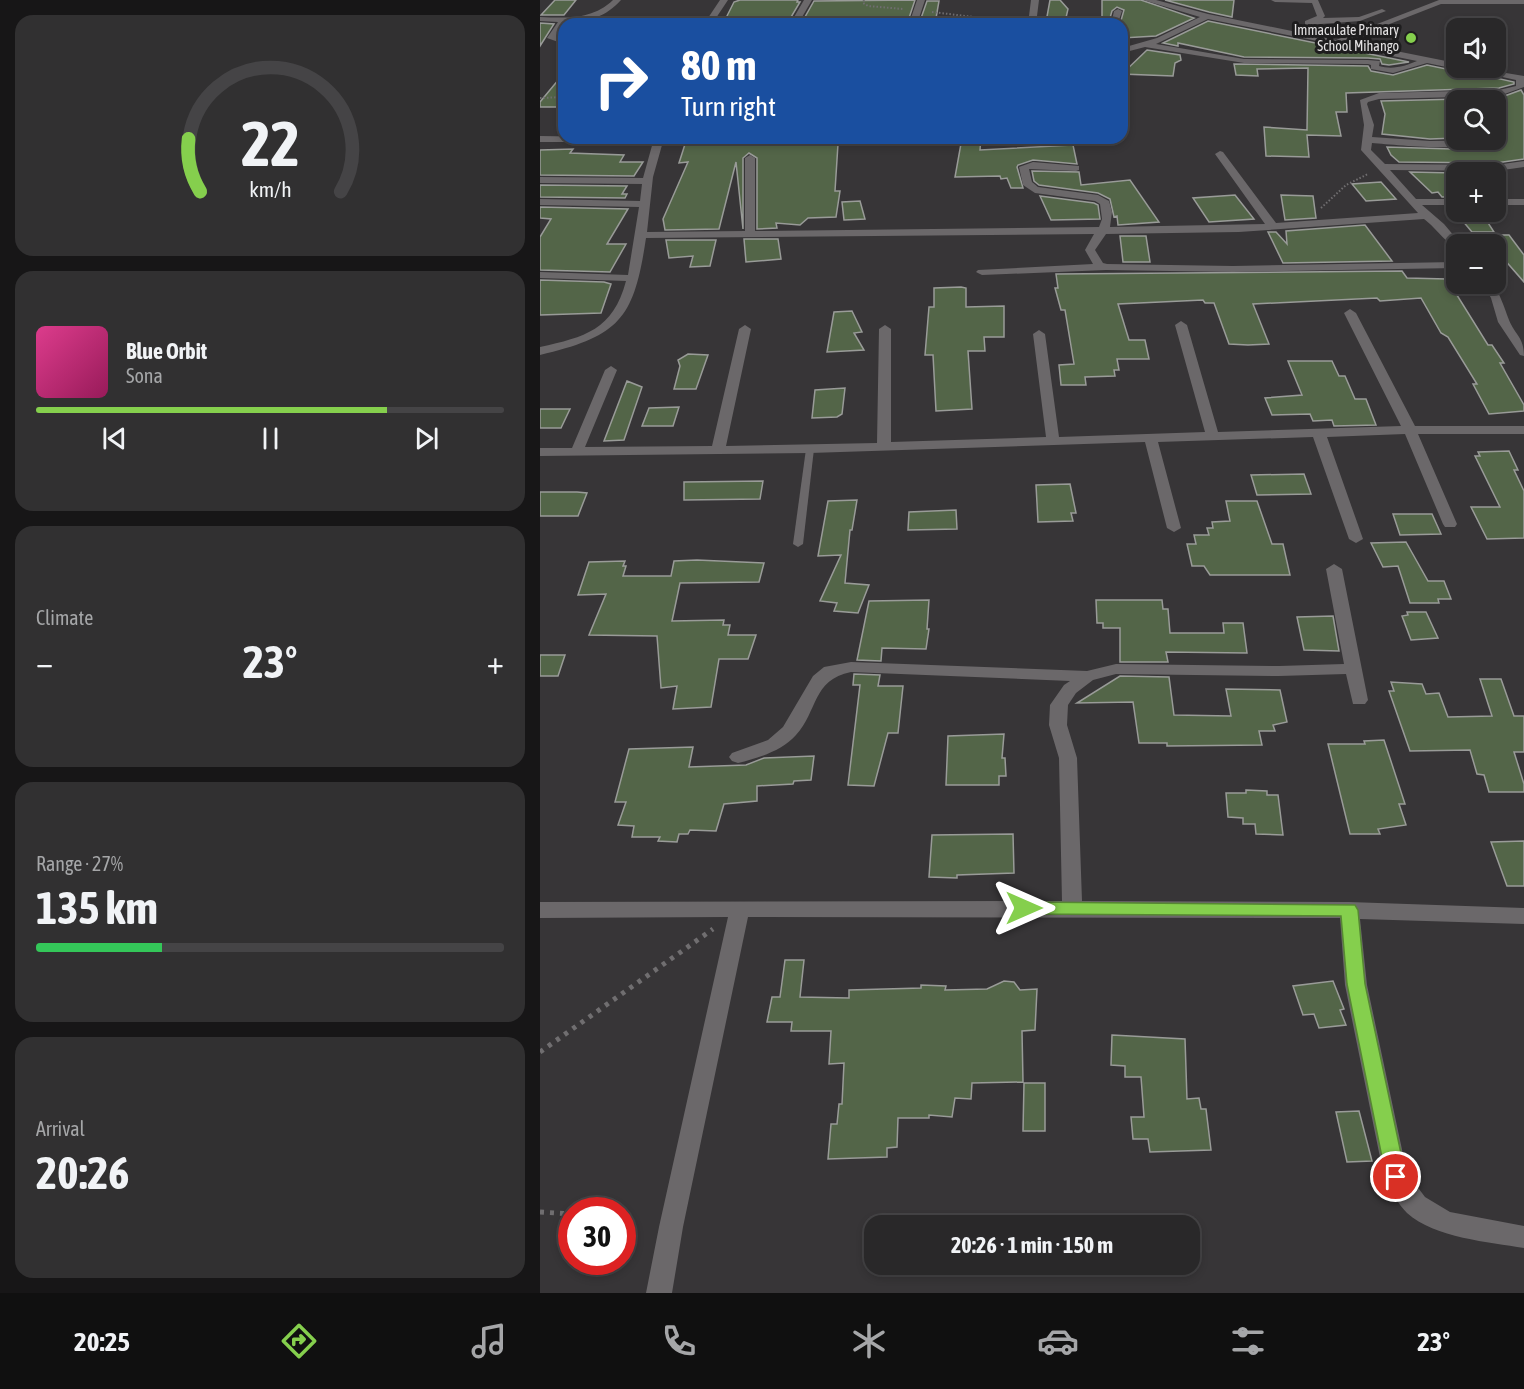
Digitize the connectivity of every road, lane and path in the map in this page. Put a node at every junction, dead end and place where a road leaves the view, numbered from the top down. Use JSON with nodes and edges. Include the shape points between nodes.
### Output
{"nodes":[{"id":1,"x":617,"y":0,"type":"edge"},
{"id":2,"x":724,"y":0,"type":"edge"},
{"id":3,"x":808,"y":0,"type":"edge"},
{"id":4,"x":864,"y":0,"type":"edge"},
{"id":5,"x":921,"y":0,"type":"edge"},
{"id":6,"x":1035,"y":0,"type":"edge"},
{"id":7,"x":1148,"y":0,"type":"edge"},
{"id":8,"x":1275,"y":0,"type":"edge"},
{"id":9,"x":1471,"y":0,"type":"edge"},
{"id":10,"x":1314,"y":1,"type":"edge"},
{"id":11,"x":1440,"y":2,"type":"junction"},
{"id":12,"x":1524,"y":2,"type":"edge"},
{"id":13,"x":1397,"y":8,"type":"dead end"},
{"id":14,"x":1386,"y":10,"type":"dead end"},
{"id":15,"x":917,"y":11,"type":"junction"},
{"id":16,"x":1118,"y":11,"type":"dead end"},
{"id":17,"x":1207,"y":16,"type":"junction"},
{"id":18,"x":580,"y":18,"type":"edge"},
{"id":19,"x":712,"y":18,"type":"edge"},
{"id":20,"x":798,"y":18,"type":"edge"},
{"id":21,"x":915,"y":18,"type":"edge"},
{"id":22,"x":981,"y":18,"type":"edge"},
{"id":23,"x":1033,"y":18,"type":"edge"},
{"id":24,"x":1115,"y":18,"type":"edge"},
{"id":25,"x":540,"y":19,"type":"edge"},
{"id":26,"x":558,"y":20,"type":"edge"},
{"id":27,"x":1316,"y":21,"type":"junction"},
{"id":28,"x":558,"y":28,"type":"edge"},
{"id":29,"x":1271,"y":29,"type":"junction"},
{"id":30,"x":558,"y":40,"type":"edge"},
{"id":31,"x":1336,"y":42,"type":"junction"},
{"id":32,"x":1148,"y":45,"type":"junction"},
{"id":33,"x":1128,"y":50,"type":"edge"},
{"id":34,"x":1426,"y":60,"type":"junction"},
{"id":35,"x":1446,"y":64,"type":"edge"},
{"id":36,"x":1503,"y":78,"type":"edge"},
{"id":37,"x":1522,"y":83,"type":"edge"},
{"id":38,"x":1506,"y":90,"type":"edge"},
{"id":39,"x":558,"y":97,"type":"edge"},
{"id":40,"x":1446,"y":97,"type":"edge"},
{"id":41,"x":540,"y":98,"type":"edge"},
{"id":42,"x":558,"y":137,"type":"edge"},
{"id":43,"x":540,"y":139,"type":"edge"},
{"id":44,"x":1368,"y":140,"type":"junction"},
{"id":45,"x":1446,"y":143,"type":"edge"},
{"id":46,"x":657,"y":144,"type":"edge"},
{"id":47,"x":1220,"y":154,"type":"dead end"},
{"id":48,"x":750,"y":158,"type":"dead end"},
{"id":49,"x":1524,"y":164,"type":"edge"},
{"id":50,"x":1076,"y":168,"type":"dead end"},
{"id":51,"x":1382,"y":168,"type":"junction"},
{"id":52,"x":540,"y":180,"type":"edge"},
{"id":53,"x":647,"y":181,"type":"junction"},
{"id":54,"x":540,"y":202,"type":"edge"},
{"id":55,"x":1415,"y":202,"type":"junction"},
{"id":56,"x":1446,"y":202,"type":"edge"},
{"id":57,"x":1506,"y":202,"type":"edge"},
{"id":58,"x":1524,"y":202,"type":"edge"},
{"id":59,"x":645,"y":204,"type":"junction"},
{"id":60,"x":1426,"y":216,"type":"junction"},
{"id":61,"x":1304,"y":225,"type":"junction"},
{"id":62,"x":1273,"y":227,"type":"junction"},
{"id":63,"x":1102,"y":232,"type":"junction"},
{"id":64,"x":642,"y":234,"type":"junction"},
{"id":65,"x":750,"y":234,"type":"junction"},
{"id":66,"x":1447,"y":234,"type":"edge"},
{"id":67,"x":1446,"y":265,"type":"edge"},
{"id":68,"x":1106,"y":267,"type":"junction"},
{"id":69,"x":982,"y":272,"type":"dead end"},
{"id":70,"x":540,"y":275,"type":"edge"},
{"id":71,"x":632,"y":278,"type":"junction"},
{"id":72,"x":1494,"y":294,"type":"edge"},
{"id":73,"x":1350,"y":313,"type":"dead end"},
{"id":74,"x":1181,"y":325,"type":"dead end"},
{"id":75,"x":745,"y":329,"type":"dead end"},
{"id":76,"x":885,"y":329,"type":"dead end"},
{"id":77,"x":1039,"y":334,"type":"dead end"},
{"id":78,"x":540,"y":351,"type":"edge"},
{"id":79,"x":1524,"y":352,"type":"edge"},
{"id":80,"x":611,"y":369,"type":"dead end"},
{"id":81,"x":1410,"y":430,"type":"junction"},
{"id":82,"x":1524,"y":430,"type":"edge"},
{"id":83,"x":1319,"y":434,"type":"junction"},
{"id":84,"x":1213,"y":438,"type":"junction"},
{"id":85,"x":1151,"y":440,"type":"junction"},
{"id":86,"x":1053,"y":442,"type":"junction"},
{"id":87,"x":885,"y":447,"type":"junction"},
{"id":88,"x":810,"y":449,"type":"junction"},
{"id":89,"x":718,"y":450,"type":"junction"},
{"id":90,"x":577,"y":451,"type":"junction"},
{"id":91,"x":540,"y":452,"type":"edge"},
{"id":92,"x":1450,"y":524,"type":"dead end"},
{"id":93,"x":1174,"y":528,"type":"dead end"},
{"id":94,"x":1356,"y":538,"type":"dead end"},
{"id":95,"x":798,"y":544,"type":"dead end"},
{"id":96,"x":1334,"y":569,"type":"dead end"},
{"id":97,"x":1352,"y":669,"type":"junction"},
{"id":98,"x":1087,"y":676,"type":"junction"},
{"id":99,"x":1359,"y":700,"type":"dead end"},
{"id":100,"x":738,"y":757,"type":"dead end"},
{"id":101,"x":1072,"y":908,"type":"junction"},
{"id":102,"x":740,"y":909,"type":"junction"},
{"id":103,"x":540,"y":910,"type":"edge"},
{"id":104,"x":1349,"y":910,"type":"junction"},
{"id":105,"x":1524,"y":916,"type":"edge"},
{"id":106,"x":540,"y":1052,"type":"edge"},
{"id":107,"x":540,"y":1212,"type":"edge"},
{"id":108,"x":558,"y":1213,"type":"edge"},
{"id":109,"x":1524,"y":1237,"type":"edge"},
{"id":110,"x":659,"y":1293,"type":"edge"}],
"edges":[{"from":1,"to":18,"type":"street","via":[[598,16]]},
{"from":2,"to":19,"type":"street"},
{"from":3,"to":20,"type":"street"},
{"from":4,"to":15,"type":"path","via":[[868,6]]},
{"from":5,"to":15,"type":"street"},
{"from":6,"to":23,"type":"street"},
{"from":7,"to":17,"type":"street"},
{"from":8,"to":10,"type":"street"},
{"from":9,"to":11,"type":"street"},
{"from":9,"to":12,"type":"street"},
{"from":10,"to":27,"type":"street","via":[[1321,16]]},
{"from":11,"to":13,"type":"street"},
{"from":11,"to":31,"type":"street"},
{"from":14,"to":27,"type":"street","via":[[1360,19]]},
{"from":15,"to":21,"type":"street"},
{"from":15,"to":22,"type":"path"},
{"from":16,"to":24,"type":"street"},
{"from":17,"to":29,"type":"street"},
{"from":17,"to":32,"type":"street"},
{"from":25,"to":26,"type":"street"},
{"from":27,"to":29,"type":"street"},
{"from":28,"to":30,"type":"street","via":[[551,38]]},
{"from":29,"to":31,"type":"street"},
{"from":31,"to":34,"type":"street"},
{"from":32,"to":33,"type":"street"},
{"from":32,"to":34,"type":"street","via":[[1244,61],[1368,62],[1377,63],[1374,67],[1380,70],[1396,70]]},
{"from":34,"to":35,"type":"street"},
{"from":36,"to":37,"type":"street"},
{"from":37,"to":38,"type":"street"},
{"from":39,"to":41,"type":"path"},
{"from":40,"to":44,"type":"street","via":[[1379,96],[1364,100]]},
{"from":42,"to":43,"type":"street"},
{"from":44,"to":45,"type":"street"},
{"from":44,"to":51,"type":"street","via":[[1366,150]]},
{"from":46,"to":53,"type":"street"},
{"from":47,"to":62,"type":"street"},
{"from":48,"to":65,"type":"street"},
{"from":49,"to":51,"type":"street","via":[[1496,168]]},
{"from":50,"to":63,"type":"street","via":[[1024,167],[1027,183],[1035,190],[1102,201],[1109,217]]},
{"from":51,"to":55,"type":"street"},
{"from":51,"to":61,"type":"path","via":[[1346,185]]},
{"from":52,"to":53,"type":"street"},
{"from":53,"to":59,"type":"street"},
{"from":54,"to":59,"type":"street"},
{"from":55,"to":56,"type":"street"},
{"from":55,"to":60,"type":"street"},
{"from":57,"to":58,"type":"street"},
{"from":59,"to":64,"type":"street"},
{"from":60,"to":61,"type":"street"},
{"from":60,"to":66,"type":"street"},
{"from":61,"to":62,"type":"street"},
{"from":62,"to":63,"type":"street"},
{"from":63,"to":65,"type":"street"},
{"from":63,"to":68,"type":"street","via":[[1095,237],[1090,250],[1099,265]]},
{"from":64,"to":65,"type":"street"},
{"from":64,"to":71,"type":"street"},
{"from":67,"to":68,"type":"street"},
{"from":68,"to":69,"type":"street"},
{"from":70,"to":71,"type":"street"},
{"from":71,"to":78,"type":"street","via":[[624,309],[615,320],[592,336]]},
{"from":72,"to":79,"type":"street","via":[[1504,322]]},
{"from":73,"to":81,"type":"street"},
{"from":74,"to":84,"type":"street"},
{"from":75,"to":89,"type":"street"},
{"from":76,"to":87,"type":"street"},
{"from":77,"to":86,"type":"street"},
{"from":80,"to":90,"type":"street"},
{"from":81,"to":82,"type":"street"},
{"from":81,"to":83,"type":"street"},
{"from":81,"to":92,"type":"street"},
{"from":83,"to":84,"type":"street"},
{"from":83,"to":94,"type":"street"},
{"from":84,"to":85,"type":"street"},
{"from":85,"to":86,"type":"street"},
{"from":85,"to":93,"type":"street"},
{"from":86,"to":87,"type":"street"},
{"from":87,"to":88,"type":"street"},
{"from":88,"to":89,"type":"street"},
{"from":88,"to":95,"type":"lane"},
{"from":89,"to":90,"type":"street"},
{"from":90,"to":91,"type":"street"},
{"from":96,"to":97,"type":"street"},
{"from":97,"to":98,"type":"street","via":[[1116,669]]},
{"from":97,"to":99,"type":"street"},
{"from":98,"to":100,"type":"street","via":[[851,667],[830,671],[819,680],[790,731],[774,744]]},
{"from":98,"to":101,"type":"street","via":[[1070,689],[1059,705],[1058,725],[1068,758]]},
{"from":101,"to":102,"type":"street"},
{"from":101,"to":104,"type":"street"},
{"from":102,"to":103,"type":"street"},
{"from":102,"to":106,"type":"path"},
{"from":102,"to":110,"type":"street"},
{"from":104,"to":105,"type":"street"},
{"from":104,"to":109,"type":"street","via":[[1356,984],[1396,1177],[1416,1205],[1446,1222]]},
{"from":107,"to":108,"type":"path"}]}
